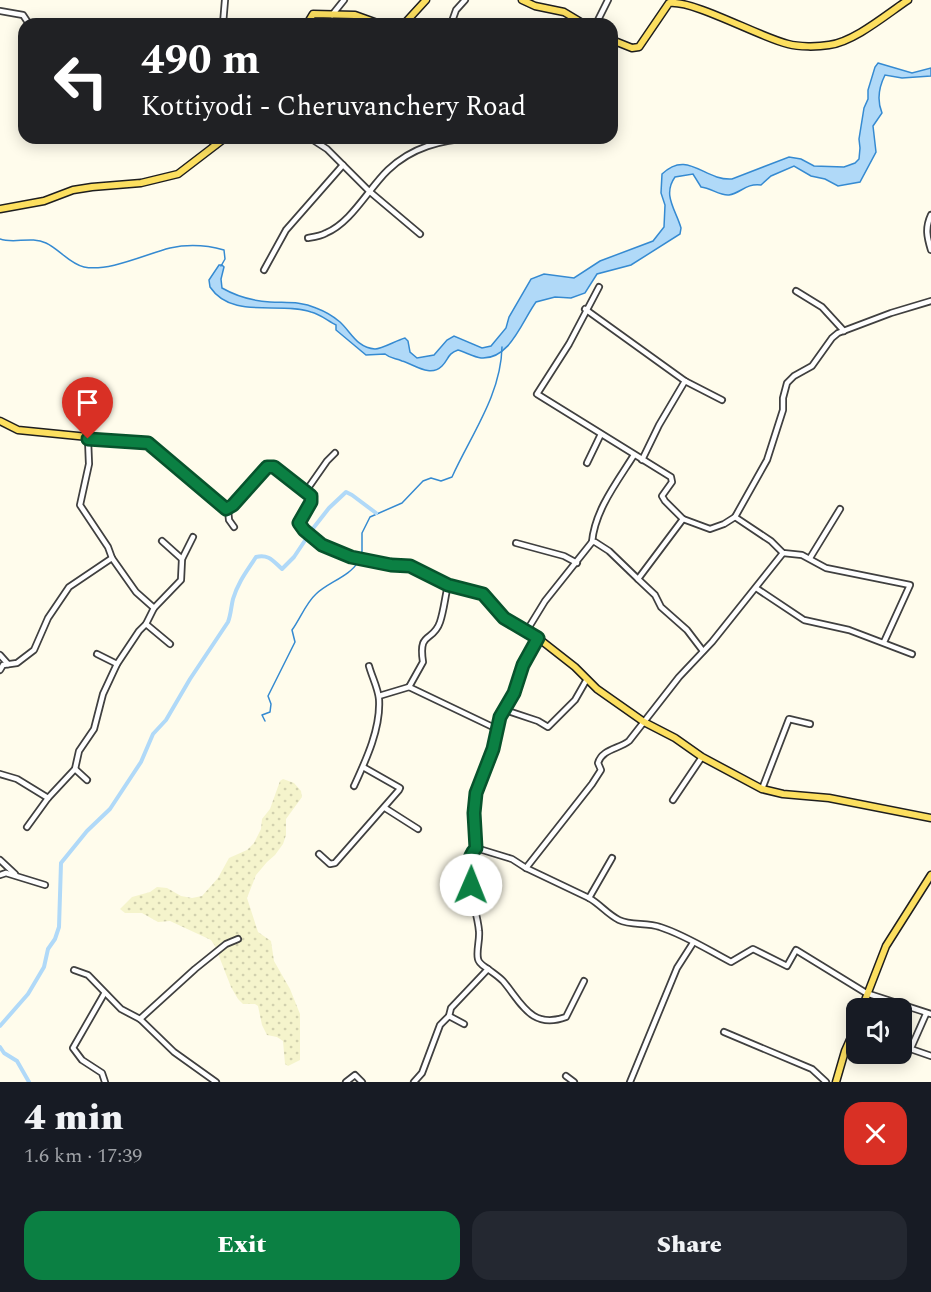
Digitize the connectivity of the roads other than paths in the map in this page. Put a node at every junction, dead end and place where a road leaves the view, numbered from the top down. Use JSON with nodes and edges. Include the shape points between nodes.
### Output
{"nodes":[{"id":1,"x":225,"y":0,"type":"edge"},
{"id":2,"x":344,"y":0,"type":"edge"},
{"id":3,"x":426,"y":0,"type":"edge"},
{"id":4,"x":465,"y":0,"type":"edge"},
{"id":5,"x":522,"y":0,"type":"edge"},
{"id":6,"x":608,"y":0,"type":"edge"},
{"id":7,"x":908,"y":0,"type":"edge"},
{"id":8,"x":0,"y":11,"type":"edge"},
{"id":9,"x":332,"y":15,"type":"junction"},
{"id":10,"x":25,"y":18,"type":"edge"},
{"id":11,"x":224,"y":18,"type":"edge"},
{"id":12,"x":311,"y":18,"type":"edge"},
{"id":13,"x":363,"y":18,"type":"edge"},
{"id":14,"x":410,"y":18,"type":"edge"},
{"id":15,"x":453,"y":18,"type":"edge"},
{"id":16,"x":574,"y":18,"type":"edge"},
{"id":17,"x":599,"y":18,"type":"edge"},
{"id":18,"x":618,"y":42,"type":"edge"},
{"id":19,"x":319,"y":144,"type":"edge"},
{"id":20,"x":429,"y":144,"type":"edge"},
{"id":21,"x":216,"y":145,"type":"edge"},
{"id":22,"x":343,"y":165,"type":"junction"},
{"id":23,"x":369,"y":191,"type":"junction"},
{"id":24,"x":0,"y":209,"type":"edge"},
{"id":25,"x":931,"y":215,"type":"edge"},
{"id":26,"x":420,"y":234,"type":"dead end"},
{"id":27,"x":308,"y":238,"type":"dead end"},
{"id":28,"x":931,"y":250,"type":"edge"},
{"id":29,"x":264,"y":270,"type":"dead end"},
{"id":30,"x":599,"y":287,"type":"dead end"},
{"id":31,"x":796,"y":291,"type":"dead end"},
{"id":32,"x":931,"y":301,"type":"edge"},
{"id":33,"x":585,"y":309,"type":"junction"},
{"id":34,"x":844,"y":331,"type":"junction"},
{"id":35,"x":685,"y":381,"type":"junction"},
{"id":36,"x":722,"y":399,"type":"dead end"},
{"id":37,"x":0,"y":421,"type":"edge"},
{"id":38,"x":601,"y":434,"type":"junction"},
{"id":39,"x":88,"y":439,"type":"junction"},
{"id":40,"x":335,"y":453,"type":"dead end"},
{"id":41,"x":634,"y":455,"type":"junction"},
{"id":42,"x":642,"y":460,"type":"junction"},
{"id":43,"x":587,"y":463,"type":"dead end"},
{"id":44,"x":306,"y":491,"type":"junction"},
{"id":45,"x":840,"y":508,"type":"dead end"},
{"id":46,"x":228,"y":510,"type":"junction"},
{"id":47,"x":735,"y":517,"type":"junction"},
{"id":48,"x":683,"y":519,"type":"junction"},
{"id":49,"x":234,"y":527,"type":"dead end"},
{"id":50,"x":193,"y":537,"type":"dead end"},
{"id":51,"x":162,"y":541,"type":"dead end"},
{"id":52,"x":592,"y":542,"type":"junction"},
{"id":53,"x":516,"y":543,"type":"dead end"},
{"id":54,"x":783,"y":553,"type":"junction"},
{"id":55,"x":112,"y":558,"type":"junction"},
{"id":56,"x":810,"y":558,"type":"junction"},
{"id":57,"x":182,"y":559,"type":"junction"},
{"id":58,"x":577,"y":563,"type":"junction"},
{"id":59,"x":638,"y":579,"type":"junction"},
{"id":60,"x":448,"y":585,"type":"junction"},
{"id":61,"x":756,"y":588,"type":"junction"},
{"id":62,"x":154,"y":608,"type":"junction"},
{"id":63,"x":146,"y":624,"type":"junction"},
{"id":64,"x":526,"y":632,"type":"junction"},
{"id":65,"x":538,"y":638,"type":"junction"},
{"id":66,"x":884,"y":642,"type":"junction"},
{"id":67,"x":170,"y":644,"type":"dead end"},
{"id":68,"x":703,"y":651,"type":"junction"},
{"id":69,"x":97,"y":654,"type":"dead end"},
{"id":70,"x":912,"y":654,"type":"dead end"},
{"id":71,"x":0,"y":655,"type":"edge"},
{"id":72,"x":8,"y":664,"type":"junction"},
{"id":73,"x":117,"y":664,"type":"junction"},
{"id":74,"x":369,"y":666,"type":"dead end"},
{"id":75,"x":0,"y":670,"type":"edge"},
{"id":76,"x":587,"y":679,"type":"junction"},
{"id":77,"x":409,"y":687,"type":"junction"},
{"id":78,"x":379,"y":696,"type":"junction"},
{"id":79,"x":505,"y":710,"type":"junction"},
{"id":80,"x":644,"y":722,"type":"junction"},
{"id":81,"x":810,"y":724,"type":"dead end"},
{"id":82,"x":497,"y":729,"type":"junction"},
{"id":83,"x":702,"y":757,"type":"junction"},
{"id":84,"x":363,"y":767,"type":"junction"},
{"id":85,"x":75,"y":769,"type":"junction"},
{"id":86,"x":0,"y":774,"type":"edge"},
{"id":87,"x":87,"y":780,"type":"dead end"},
{"id":88,"x":354,"y":786,"type":"dead end"},
{"id":89,"x":762,"y":789,"type":"junction"},
{"id":90,"x":48,"y":798,"type":"junction"},
{"id":91,"x":673,"y":800,"type":"dead end"},
{"id":92,"x":385,"y":808,"type":"junction"},
{"id":93,"x":931,"y":818,"type":"edge"},
{"id":94,"x":27,"y":827,"type":"dead end"},
{"id":95,"x":418,"y":829,"type":"dead end"},
{"id":96,"x":476,"y":848,"type":"junction"},
{"id":97,"x":319,"y":854,"type":"dead end"},
{"id":98,"x":612,"y":858,"type":"dead end"},
{"id":99,"x":0,"y":860,"type":"edge"},
{"id":100,"x":526,"y":868,"type":"junction"},
{"id":101,"x":0,"y":875,"type":"edge"},
{"id":102,"x":931,"y":875,"type":"edge"},
{"id":103,"x":17,"y":876,"type":"junction"},
{"id":104,"x":45,"y":885,"type":"dead end"},
{"id":105,"x":589,"y":898,"type":"junction"},
{"id":106,"x":238,"y":939,"type":"dead end"},
{"id":107,"x":693,"y":943,"type":"junction"},
{"id":108,"x":488,"y":969,"type":"junction"},
{"id":109,"x":74,"y":970,"type":"dead end"},
{"id":110,"x":584,"y":981,"type":"dead end"},
{"id":111,"x":866,"y":993,"type":"junction"},
{"id":112,"x":104,"y":994,"type":"junction"},
{"id":113,"x":865,"y":998,"type":"edge"},
{"id":114,"x":928,"y":1014,"type":"edge"},
{"id":115,"x":449,"y":1016,"type":"junction"},
{"id":116,"x":140,"y":1019,"type":"junction"},
{"id":117,"x":464,"y":1024,"type":"dead end"},
{"id":118,"x":724,"y":1032,"type":"dead end"},
{"id":119,"x":912,"y":1046,"type":"edge"},
{"id":120,"x":912,"y":1048,"type":"edge"},
{"id":121,"x":846,"y":1049,"type":"edge"},
{"id":122,"x":931,"y":1056,"type":"edge"},
{"id":123,"x":566,"y":1076,"type":"dead end"},
{"id":124,"x":105,"y":1082,"type":"edge"},
{"id":125,"x":216,"y":1082,"type":"edge"},
{"id":126,"x":346,"y":1082,"type":"edge"},
{"id":127,"x":362,"y":1082,"type":"edge"},
{"id":128,"x":414,"y":1082,"type":"edge"},
{"id":129,"x":574,"y":1082,"type":"edge"},
{"id":130,"x":630,"y":1082,"type":"edge"},
{"id":131,"x":826,"y":1082,"type":"edge"},
{"id":132,"x":836,"y":1082,"type":"edge"}],
"edges":[{"from":1,"to":11,"type":"street"},
{"from":2,"to":9,"type":"street"},
{"from":3,"to":14,"type":"main road"},
{"from":4,"to":15,"type":"street"},
{"from":5,"to":16,"type":"main road"},
{"from":6,"to":17,"type":"street"},
{"from":7,"to":18,"type":"main road","via":[[854,36],[829,45],[788,44],[700,4],[674,0],[639,47]]},
{"from":8,"to":10,"type":"street"},
{"from":9,"to":12,"type":"main road","via":[[313,14]]},
{"from":9,"to":13,"type":"main road"},
{"from":19,"to":22,"type":"street"},
{"from":20,"to":23,"type":"street","via":[[389,169]]},
{"from":21,"to":24,"type":"main road","via":[[178,174],[141,183],[73,190],[44,201]]},
{"from":22,"to":23,"type":"street"},
{"from":22,"to":29,"type":"street","via":[[286,230]]},
{"from":23,"to":26,"type":"street"},
{"from":23,"to":27,"type":"street","via":[[335,229]]},
{"from":25,"to":28,"type":"street","via":[[927,224]]},
{"from":30,"to":33,"type":"street"},
{"from":31,"to":34,"type":"street","via":[[822,307]]},
{"from":32,"to":34,"type":"street"},
{"from":33,"to":35,"type":"street"},
{"from":33,"to":38,"type":"street","via":[[569,344],[537,394]]},
{"from":34,"to":47,"type":"street","via":[[832,338],[812,366],[787,383],[768,460]]},
{"from":35,"to":36,"type":"street"},
{"from":35,"to":42,"type":"street"},
{"from":37,"to":39,"type":"main road","via":[[18,430]]},
{"from":38,"to":41,"type":"street"},
{"from":38,"to":43,"type":"street"},
{"from":39,"to":46,"type":"main road","via":[[148,443]]},
{"from":39,"to":55,"type":"street","via":[[80,506]]},
{"from":40,"to":44,"type":"street"},
{"from":41,"to":42,"type":"street"},
{"from":41,"to":52,"type":"street","via":[[608,495]]},
{"from":42,"to":48,"type":"street","via":[[671,477],[672,482],[662,496]]},
{"from":44,"to":46,"type":"main road","via":[[271,466]]},
{"from":44,"to":60,"type":"main road","via":[[312,499],[300,526],[322,545],[359,559],[410,566]]},
{"from":45,"to":56,"type":"street"},
{"from":46,"to":49,"type":"street"},
{"from":47,"to":48,"type":"street","via":[[710,529]]},
{"from":47,"to":54,"type":"street"},
{"from":48,"to":59,"type":"street"},
{"from":50,"to":57,"type":"street"},
{"from":51,"to":57,"type":"street"},
{"from":52,"to":58,"type":"street"},
{"from":52,"to":59,"type":"street","via":[[609,551]]},
{"from":53,"to":58,"type":"street"},
{"from":54,"to":56,"type":"street"},
{"from":54,"to":61,"type":"street"},
{"from":55,"to":62,"type":"street","via":[[136,592]]},
{"from":55,"to":72,"type":"street","via":[[69,587],[48,618],[34,650],[21,661]]},
{"from":56,"to":66,"type":"street","via":[[826,568],[910,585]]},
{"from":57,"to":62,"type":"street","via":[[181,580]]},
{"from":58,"to":64,"type":"street"},
{"from":59,"to":68,"type":"street"},
{"from":60,"to":64,"type":"main road","via":[[483,594],[504,618]]},
{"from":60,"to":77,"type":"street","via":[[440,621],[424,641],[420,651],[423,662]]},
{"from":61,"to":66,"type":"street","via":[[804,620]]},
{"from":61,"to":68,"type":"street"},
{"from":62,"to":63,"type":"street"},
{"from":63,"to":67,"type":"street"},
{"from":63,"to":73,"type":"street"},
{"from":64,"to":65,"type":"main road"},
{"from":65,"to":76,"type":"main road"},
{"from":65,"to":79,"type":"street"},
{"from":66,"to":70,"type":"street"},
{"from":68,"to":80,"type":"street"},
{"from":69,"to":73,"type":"street"},
{"from":71,"to":72,"type":"street"},
{"from":72,"to":75,"type":"street"},
{"from":73,"to":85,"type":"street"},
{"from":74,"to":78,"type":"street"},
{"from":76,"to":79,"type":"street","via":[[575,700],[548,727]]},
{"from":76,"to":80,"type":"main road"},
{"from":77,"to":78,"type":"street"},
{"from":77,"to":82,"type":"street"},
{"from":78,"to":84,"type":"street","via":[[379,717]]},
{"from":79,"to":82,"type":"street"},
{"from":80,"to":83,"type":"main road"},
{"from":80,"to":100,"type":"street","via":[[629,741],[599,758],[601,770],[597,777]]},
{"from":81,"to":89,"type":"street","via":[[789,719]]},
{"from":82,"to":96,"type":"street","via":[[476,793]]},
{"from":83,"to":89,"type":"main road"},
{"from":83,"to":91,"type":"street"},
{"from":84,"to":88,"type":"street"},
{"from":84,"to":92,"type":"street","via":[[400,788]]},
{"from":85,"to":87,"type":"street"},
{"from":85,"to":90,"type":"street"},
{"from":86,"to":90,"type":"street"},
{"from":89,"to":93,"type":"main road"},
{"from":90,"to":94,"type":"street"},
{"from":92,"to":95,"type":"street"},
{"from":92,"to":97,"type":"street","via":[[335,863],[330,864]]},
{"from":96,"to":100,"type":"street","via":[[512,859]]},
{"from":96,"to":108,"type":"street","via":[[468,867],[479,928],[478,957]]},
{"from":98,"to":105,"type":"street"},
{"from":99,"to":103,"type":"street"},
{"from":100,"to":105,"type":"street"},
{"from":101,"to":103,"type":"street"},
{"from":102,"to":111,"type":"main road","via":[[886,946]]},
{"from":103,"to":104,"type":"street"},
{"from":105,"to":107,"type":"street","via":[[621,921],[651,924],[677,932]]},
{"from":106,"to":116,"type":"street","via":[[195,969]]},
{"from":107,"to":111,"type":"street","via":[[731,962],[753,949],[787,966],[796,950]]},
{"from":107,"to":130,"type":"street","via":[[677,968]]},
{"from":108,"to":110,"type":"street","via":[[536,1018],[566,1017]]},
{"from":108,"to":115,"type":"street","via":[[451,1008]]},
{"from":109,"to":112,"type":"street","via":[[88,975]]},
{"from":111,"to":113,"type":"main road"},
{"from":111,"to":114,"type":"street"},
{"from":112,"to":116,"type":"street"},
{"from":112,"to":124,"type":"street","via":[[73,1048],[82,1060],[102,1073]]},
{"from":114,"to":119,"type":"street"},
{"from":115,"to":117,"type":"street"},
{"from":115,"to":128,"type":"street"},
{"from":116,"to":125,"type":"street","via":[[174,1052]]},
{"from":118,"to":131,"type":"street","via":[[812,1069]]},
{"from":120,"to":122,"type":"street"},
{"from":121,"to":132,"type":"main road"},
{"from":123,"to":129,"type":"street"},
{"from":126,"to":127,"type":"street","via":[[355,1075]]}]}
